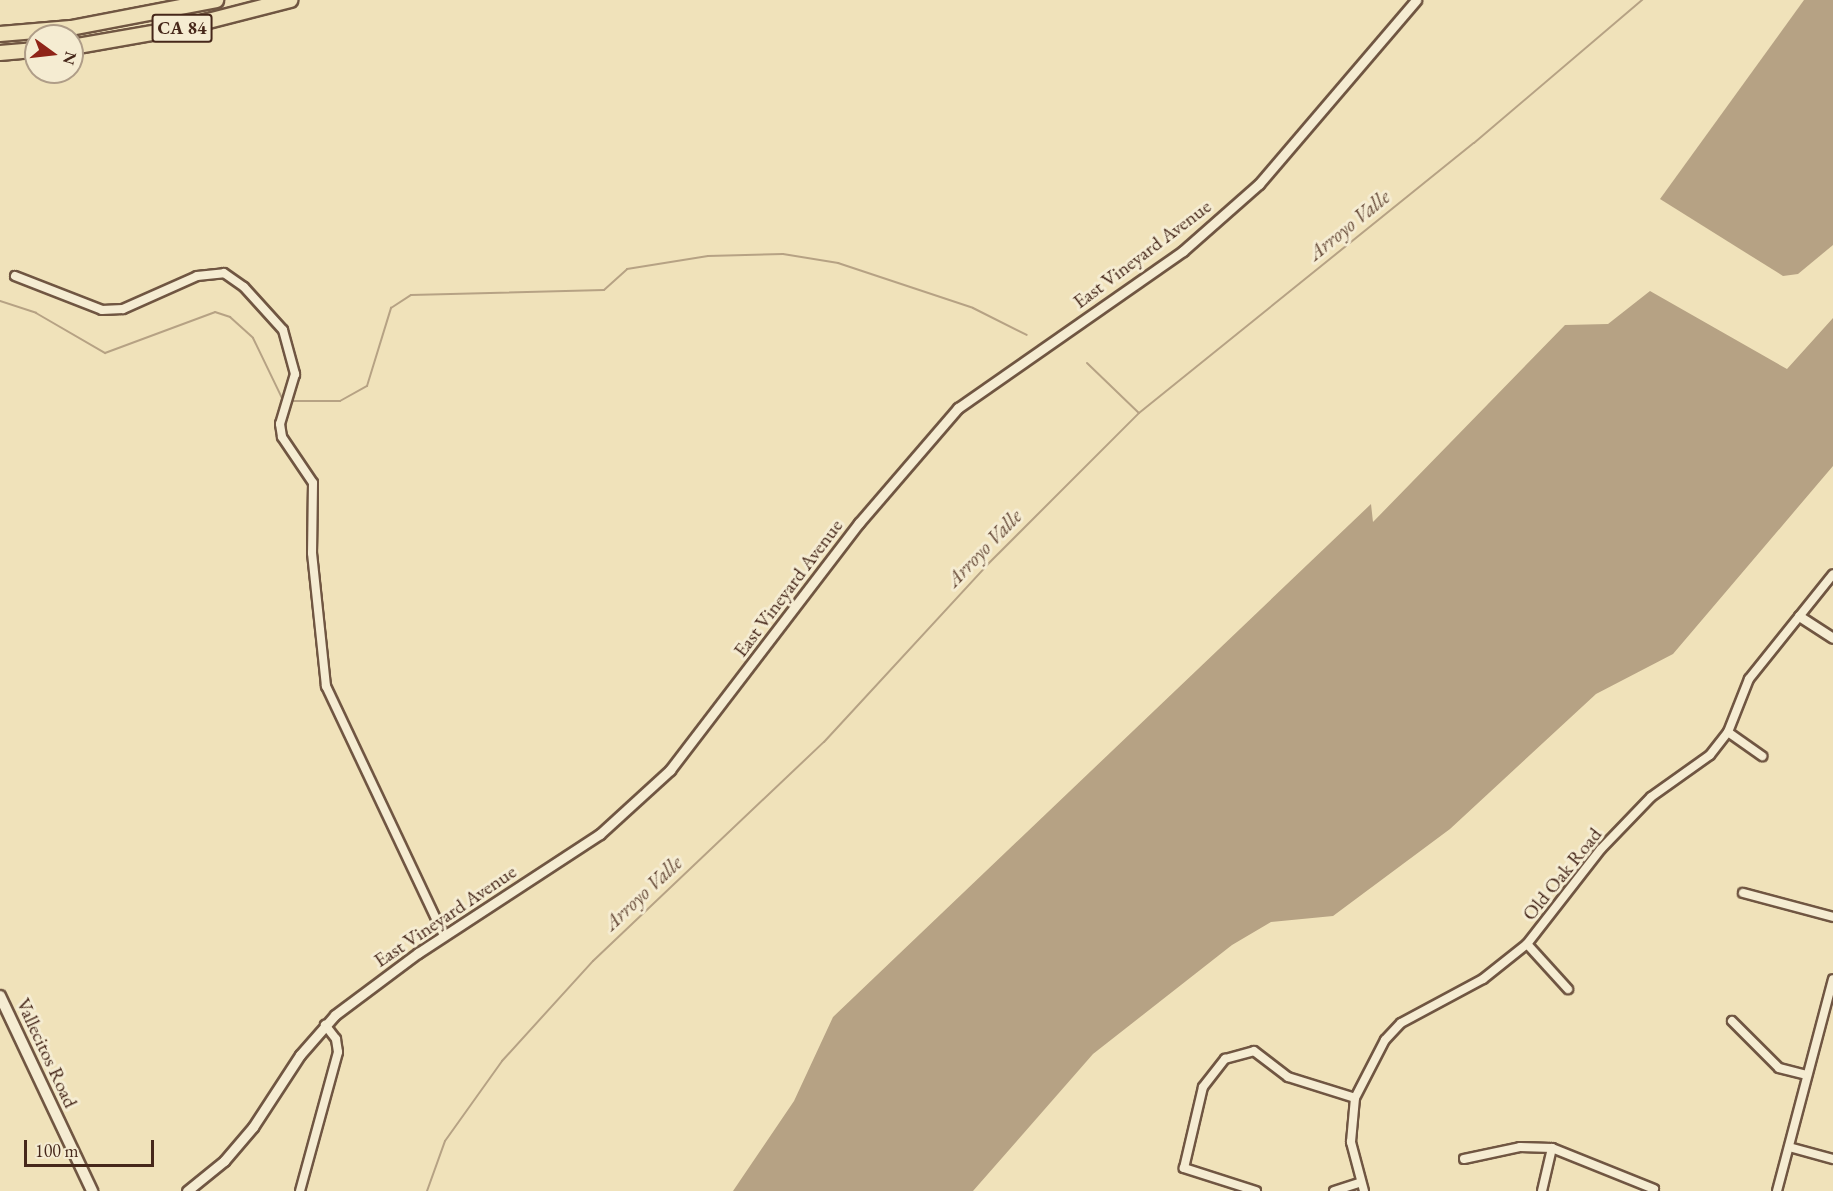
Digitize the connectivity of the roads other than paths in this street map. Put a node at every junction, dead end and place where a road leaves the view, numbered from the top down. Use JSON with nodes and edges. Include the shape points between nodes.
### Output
{"nodes":[{"id":1,"x":216,"y":0,"type":"edge"},
{"id":2,"x":290,"y":0,"type":"edge"},
{"id":3,"x":1416,"y":0,"type":"edge"},
{"id":4,"x":0,"y":34,"type":"edge"},
{"id":5,"x":84,"y":45,"type":"edge"},
{"id":6,"x":24,"y":51,"type":"edge"},
{"id":7,"x":0,"y":53,"type":"edge"},
{"id":8,"x":15,"y":276,"type":"dead end"},
{"id":9,"x":1833,"y":574,"type":"edge"},
{"id":10,"x":1799,"y":615,"type":"junction"},
{"id":11,"x":1833,"y":638,"type":"edge"},
{"id":12,"x":1728,"y":732,"type":"junction"},
{"id":13,"x":1762,"y":756,"type":"dead end"},
{"id":14,"x":1743,"y":893,"type":"dead end"},
{"id":15,"x":1833,"y":918,"type":"edge"},
{"id":16,"x":444,"y":936,"type":"junction"},
{"id":17,"x":1527,"y":944,"type":"junction"},
{"id":18,"x":1833,"y":979,"type":"edge"},
{"id":19,"x":1568,"y":988,"type":"dead end"},
{"id":20,"x":0,"y":996,"type":"edge"},
{"id":21,"x":1732,"y":1021,"type":"dead end"},
{"id":22,"x":326,"y":1025,"type":"junction"},
{"id":23,"x":1807,"y":1076,"type":"junction"},
{"id":24,"x":1355,"y":1098,"type":"junction"},
{"id":25,"x":1790,"y":1147,"type":"junction"},
{"id":26,"x":1552,"y":1148,"type":"junction"},
{"id":27,"x":1464,"y":1159,"type":"dead end"},
{"id":28,"x":1833,"y":1159,"type":"edge"},
{"id":29,"x":1359,"y":1183,"type":"junction"},
{"id":30,"x":1654,"y":1189,"type":"dead end"},
{"id":31,"x":92,"y":1191,"type":"edge"},
{"id":32,"x":187,"y":1191,"type":"edge"},
{"id":33,"x":300,"y":1191,"type":"edge"},
{"id":34,"x":1256,"y":1191,"type":"edge"},
{"id":35,"x":1334,"y":1191,"type":"edge"},
{"id":36,"x":1364,"y":1191,"type":"edge"},
{"id":37,"x":1542,"y":1191,"type":"edge"},
{"id":38,"x":1777,"y":1191,"type":"edge"}],
"edges":[{"from":1,"to":4,"type":"highway","number":"CA 84","via":[[71,28]]},
{"from":2,"to":5,"type":"highway","number":"CA 84","via":[[182,28]]},
{"from":3,"to":16,"type":"street","name":"East Vineyard Avenue","via":[[1251,191],[1183,251],[958,408],[859,524],[670,770],[600,834]]},
{"from":6,"to":7,"type":"highway"},
{"from":8,"to":16,"type":"street","via":[[102,310],[123,309],[196,276],[224,273],[244,287],[283,330],[295,374],[280,424],[282,437],[314,483],[312,553],[326,686]]},
{"from":9,"to":10,"type":"street","name":"Old Oak Road"},
{"from":10,"to":11,"type":"street"},
{"from":10,"to":12,"type":"street","name":"Old Oak Road","via":[[1749,679]]},
{"from":12,"to":13,"type":"street"},
{"from":12,"to":17,"type":"street","name":"Old Oak Road","via":[[1710,755],[1651,798],[1600,849]]},
{"from":14,"to":15,"type":"street"},
{"from":16,"to":22,"type":"street","name":"East Vineyard Avenue"},
{"from":17,"to":19,"type":"street"},
{"from":17,"to":24,"type":"street","name":"Old Oak Road","via":[[1484,979],[1401,1023],[1385,1040]]},
{"from":18,"to":23,"type":"street"},
{"from":20,"to":31,"type":"main road","name":"Vallecitos Road"},
{"from":21,"to":23,"type":"street","via":[[1779,1068]]},
{"from":22,"to":32,"type":"street","name":"East Vineyard Avenue","via":[[253,1127]]},
{"from":22,"to":33,"type":"street","via":[[338,1052]]},
{"from":23,"to":25,"type":"street"},
{"from":24,"to":29,"type":"street","name":"Old Oak Road","via":[[1351,1143]]},
{"from":24,"to":34,"type":"street","via":[[1288,1077],[1254,1051],[1225,1059],[1203,1087],[1184,1168]]},
{"from":25,"to":28,"type":"street"},
{"from":25,"to":38,"type":"street"},
{"from":26,"to":27,"type":"street","via":[[1520,1148]]},
{"from":26,"to":30,"type":"street"},
{"from":26,"to":37,"type":"street"},
{"from":29,"to":35,"type":"street"},
{"from":29,"to":36,"type":"street","name":"Old Oak Road"}]}
